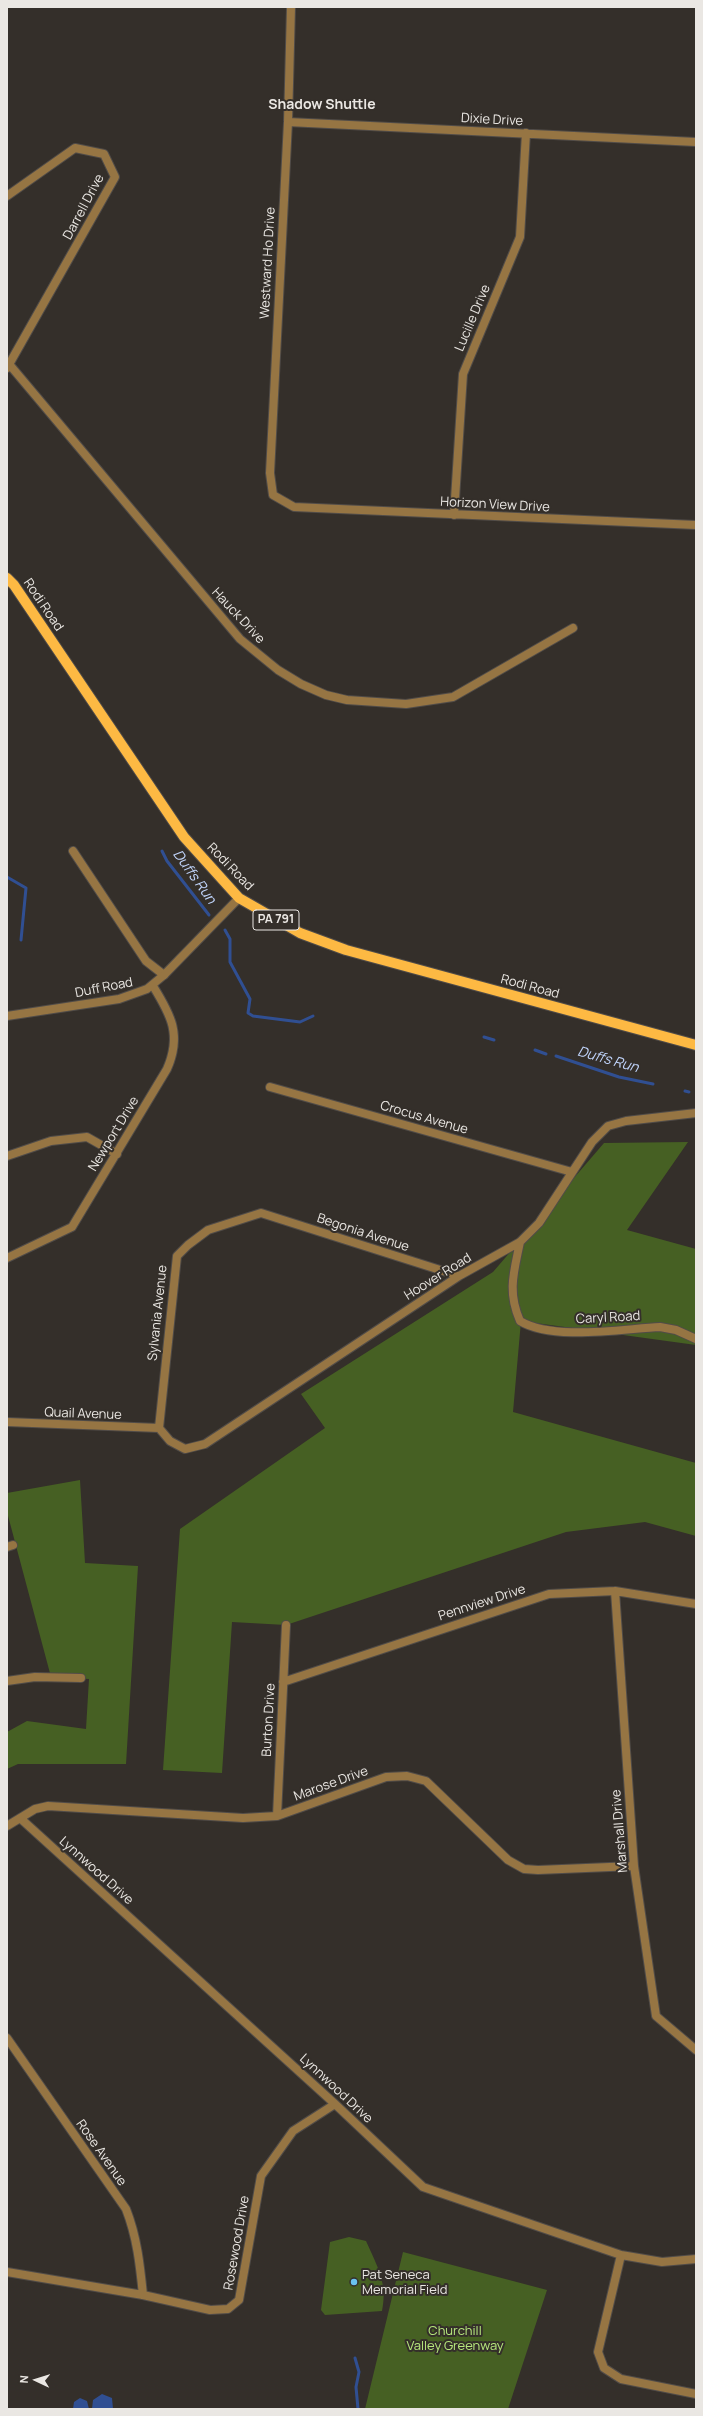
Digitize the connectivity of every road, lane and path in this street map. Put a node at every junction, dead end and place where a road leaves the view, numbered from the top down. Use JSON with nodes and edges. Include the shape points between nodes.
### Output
{"nodes":[{"id":1,"x":291,"y":7,"type":"edge"},
{"id":2,"x":288,"y":122,"type":"junction"},
{"id":3,"x":526,"y":133,"type":"junction"},
{"id":4,"x":696,"y":142,"type":"edge"},
{"id":5,"x":7,"y":196,"type":"edge"},
{"id":6,"x":8,"y":366,"type":"edge"},
{"id":7,"x":294,"y":508,"type":"joint"},
{"id":8,"x":454,"y":515,"type":"junction"},
{"id":9,"x":695,"y":525,"type":"edge"},
{"id":10,"x":7,"y":578,"type":"edge"},
{"id":11,"x":573,"y":628,"type":"dead end"},
{"id":12,"x":72,"y":851,"type":"dead end"},
{"id":13,"x":239,"y":898,"type":"junction"},
{"id":14,"x":164,"y":975,"type":"junction"},
{"id":15,"x":152,"y":986,"type":"junction"},
{"id":16,"x":7,"y":1016,"type":"edge"},
{"id":17,"x":696,"y":1045,"type":"edge"},
{"id":18,"x":270,"y":1087,"type":"dead end"},
{"id":19,"x":696,"y":1113,"type":"edge"},
{"id":20,"x":117,"y":1154,"type":"junction"},
{"id":21,"x":7,"y":1156,"type":"edge"},
{"id":22,"x":572,"y":1172,"type":"junction"},
{"id":23,"x":261,"y":1213,"type":"joint"},
{"id":24,"x":520,"y":1242,"type":"junction"},
{"id":25,"x":7,"y":1258,"type":"edge"},
{"id":26,"x":459,"y":1276,"type":"junction"},
{"id":27,"x":696,"y":1339,"type":"edge"},
{"id":28,"x":7,"y":1422,"type":"edge"},
{"id":29,"x":159,"y":1428,"type":"junction"},
{"id":30,"x":615,"y":1591,"type":"junction"},
{"id":31,"x":696,"y":1604,"type":"edge"},
{"id":32,"x":286,"y":1625,"type":"dead end"},
{"id":33,"x":81,"y":1678,"type":"dead end"},
{"id":34,"x":7,"y":1681,"type":"edge"},
{"id":35,"x":283,"y":1682,"type":"junction"},
{"id":36,"x":277,"y":1816,"type":"junction"},
{"id":37,"x":20,"y":1818,"type":"junction"},
{"id":38,"x":7,"y":1826,"type":"edge"},
{"id":39,"x":634,"y":1866,"type":"junction"},
{"id":40,"x":7,"y":2038,"type":"edge"},
{"id":41,"x":696,"y":2050,"type":"edge"},
{"id":42,"x":335,"y":2104,"type":"junction"},
{"id":43,"x":621,"y":2255,"type":"junction"},
{"id":44,"x":696,"y":2259,"type":"edge"},
{"id":45,"x":7,"y":2272,"type":"edge"},
{"id":46,"x":143,"y":2295,"type":"junction"},
{"id":47,"x":696,"y":2394,"type":"edge"}],
"edges":[{"from":1,"to":2,"type":"street","name":"Westward Ho Drive"},
{"from":2,"to":3,"type":"street","name":"Dixie Drive"},
{"from":2,"to":7,"type":"street","name":"Westward Ho Drive","via":[[270,473],[273,494]]},
{"from":3,"to":4,"type":"street","name":"Dixie Drive"},
{"from":3,"to":8,"type":"street","name":"Lucille Drive","via":[[520,237],[462,374]]},
{"from":5,"to":6,"type":"street","name":"Darrell Drive","via":[[75,148],[104,154],[115,177]]},
{"from":6,"to":11,"type":"street","name":"Hauck Drive","via":[[240,639],[278,670],[301,684],[347,700],[379,703],[406,704],[453,696]]},
{"from":7,"to":8,"type":"street","name":"Horizon View Drive"},
{"from":8,"to":9,"type":"street","name":"Horizon View Drive"},
{"from":10,"to":13,"type":"main road","name":"Rodi Road","number":"PA 791","via":[[184,837]]},
{"from":12,"to":14,"type":"street","via":[[146,961]]},
{"from":13,"to":14,"type":"street","name":"Duff Road"},
{"from":13,"to":17,"type":"main road","name":"Rodi Road","number":"PA 791","via":[[300,933],[346,950]]},
{"from":14,"to":15,"type":"street","name":"Duff Road"},
{"from":15,"to":16,"type":"street","name":"Duff Road","via":[[119,999]]},
{"from":15,"to":20,"type":"street","name":"Newport Drive","via":[[171,1020],[175,1037],[174,1048],[167,1069]]},
{"from":18,"to":22,"type":"street","name":"Crocus Avenue"},
{"from":19,"to":22,"type":"street","name":"Hoover Road","via":[[626,1121],[608,1126],[592,1142]]},
{"from":20,"to":21,"type":"street","via":[[88,1136],[51,1141]]},
{"from":20,"to":25,"type":"street","name":"Newport Drive","via":[[72,1227]]},
{"from":22,"to":24,"type":"street","name":"Hoover Road","via":[[539,1223]]},
{"from":23,"to":26,"type":"street","name":"Begonia Avenue"},
{"from":23,"to":29,"type":"street","name":"Sylvania Avenue","via":[[208,1230],[177,1256]]},
{"from":24,"to":26,"type":"street","name":"Hoover Road"},
{"from":24,"to":27,"type":"street","name":"Caryl Road","via":[[512,1282],[515,1309],[520,1321],[542,1331],[560,1332],[660,1327],[676,1330]]},
{"from":26,"to":29,"type":"street","name":"Hoover Road","via":[[205,1444],[186,1449],[170,1441]]},
{"from":28,"to":29,"type":"street","name":"Quail Avenue"},
{"from":30,"to":31,"type":"street","name":"Pennview Drive"},
{"from":30,"to":35,"type":"street","name":"Pennview Drive","via":[[549,1594]]},
{"from":30,"to":39,"type":"street","name":"Marshall Drive"},
{"from":32,"to":35,"type":"street","name":"Burton Drive"},
{"from":33,"to":34,"type":"street","via":[[35,1677]]},
{"from":35,"to":36,"type":"street","name":"Burton Drive"},
{"from":36,"to":37,"type":"street","name":"Marose Drive","via":[[243,1818],[48,1806],[35,1809]]},
{"from":36,"to":39,"type":"street","name":"Marose Drive","via":[[386,1777],[407,1776],[426,1781],[501,1854],[524,1869]]},
{"from":37,"to":38,"type":"street","name":"Marose Drive"},
{"from":37,"to":42,"type":"street","name":"Lynnwood Drive"},
{"from":39,"to":41,"type":"street","name":"Marshall Drive","via":[[656,2016]]},
{"from":40,"to":46,"type":"street","name":"Rose Avenue","via":[[126,2209],[137,2248]]},
{"from":42,"to":43,"type":"street","name":"Lynnwood Drive","via":[[423,2187]]},
{"from":42,"to":46,"type":"street","name":"Rosewood Drive","via":[[293,2131],[261,2176],[239,2300],[228,2309],[210,2310]]},
{"from":43,"to":44,"type":"street","name":"Lynnwood Drive","via":[[662,2262]]},
{"from":43,"to":47,"type":"street","via":[[598,2352],[604,2368],[621,2380]]},
{"from":45,"to":46,"type":"street","name":"Rosewood Drive"}]}
